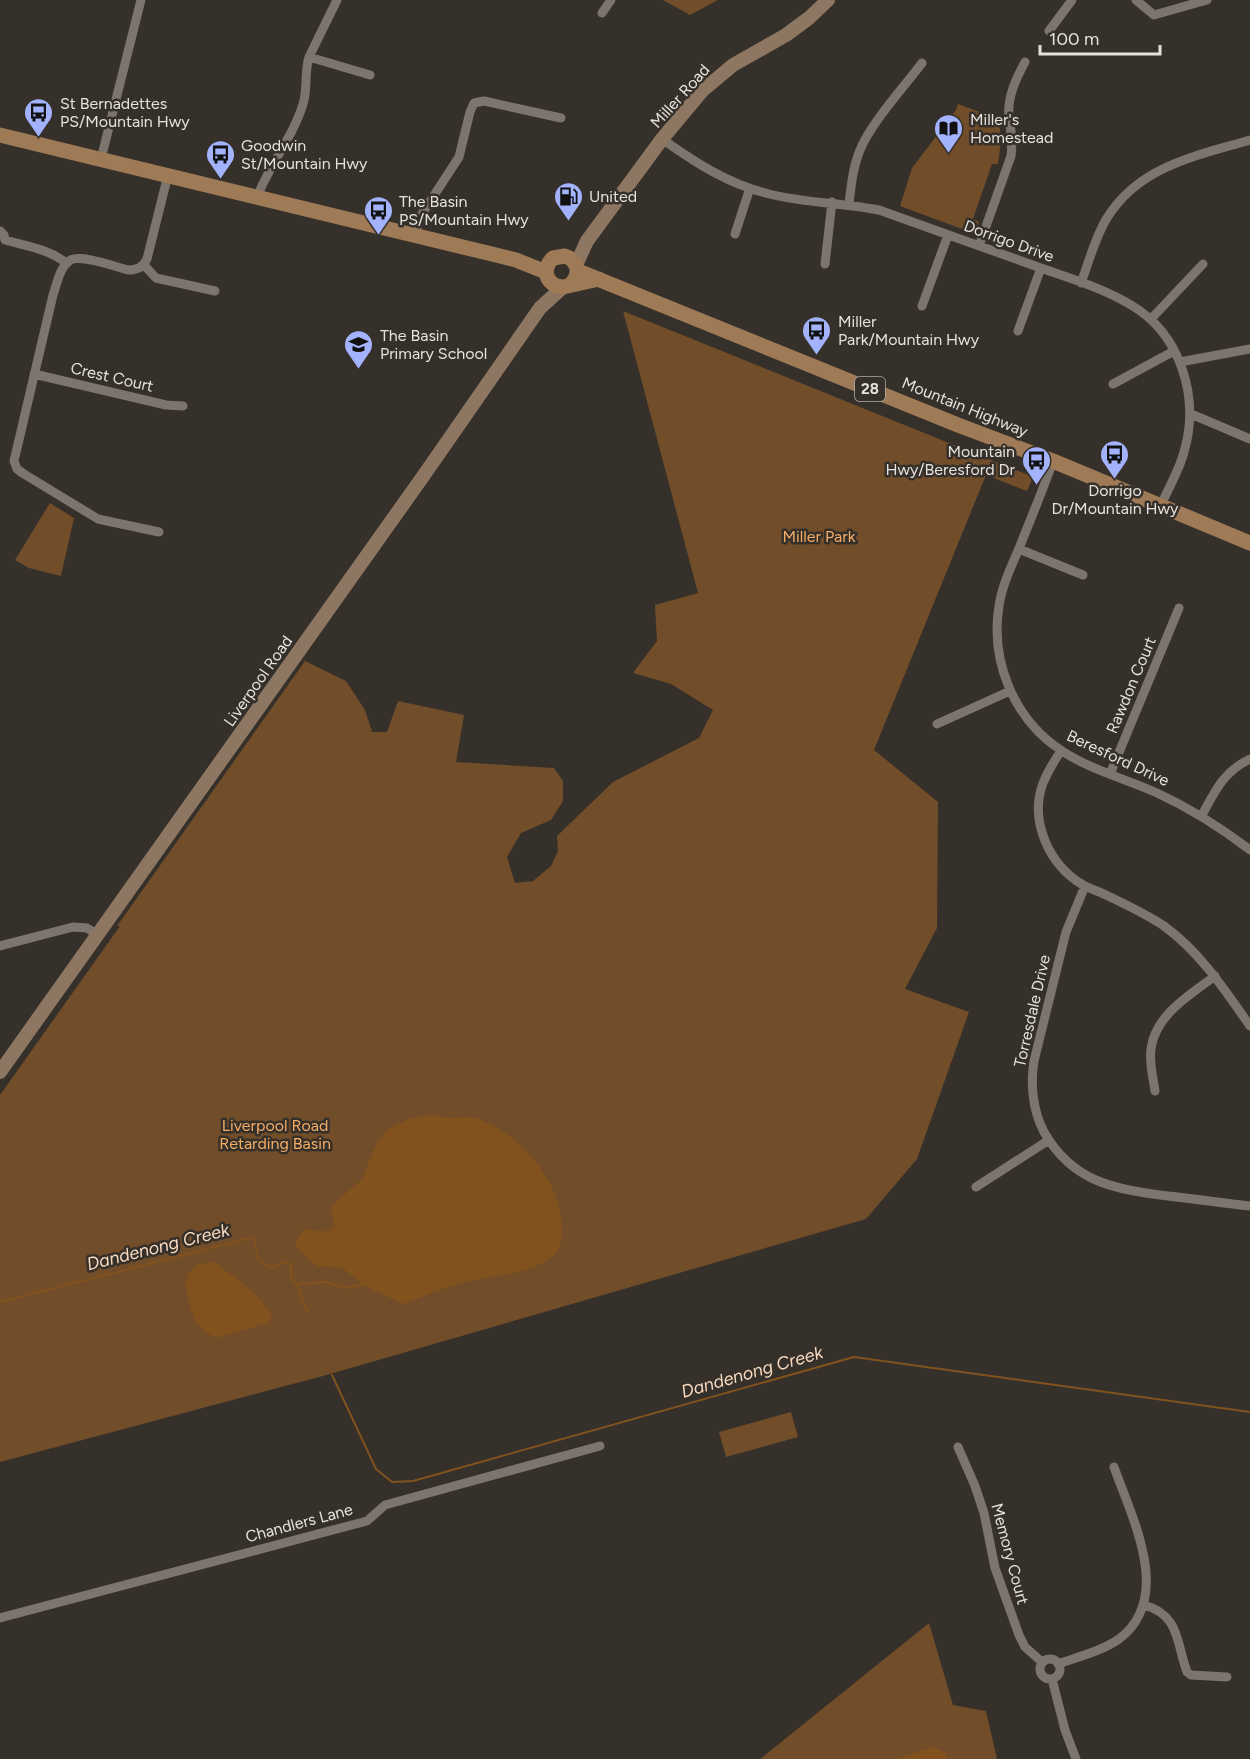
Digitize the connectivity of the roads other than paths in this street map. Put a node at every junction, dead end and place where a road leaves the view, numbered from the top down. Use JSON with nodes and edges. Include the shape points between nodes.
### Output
{"nodes":[{"id":1,"x":141,"y":0,"type":"edge"},
{"id":2,"x":337,"y":0,"type":"edge"},
{"id":3,"x":611,"y":0,"type":"edge"},
{"id":4,"x":828,"y":0,"type":"edge"},
{"id":5,"x":1072,"y":0,"type":"edge"},
{"id":6,"x":1136,"y":0,"type":"edge"},
{"id":7,"x":1207,"y":0,"type":"edge"},
{"id":8,"x":602,"y":13,"type":"dead end"},
{"id":9,"x":1049,"y":32,"type":"dead end"},
{"id":10,"x":309,"y":57,"type":"junction"},
{"id":11,"x":1025,"y":62,"type":"dead end"},
{"id":12,"x":922,"y":63,"type":"dead end"},
{"id":13,"x":370,"y":75,"type":"dead end"},
{"id":14,"x":561,"y":117,"type":"dead end"},
{"id":15,"x":0,"y":135,"type":"edge"},
{"id":16,"x":662,"y":139,"type":"junction"},
{"id":17,"x":1250,"y":140,"type":"edge"},
{"id":18,"x":101,"y":159,"type":"junction"},
{"id":19,"x":168,"y":176,"type":"junction"},
{"id":20,"x":750,"y":188,"type":"junction"},
{"id":21,"x":257,"y":197,"type":"junction"},
{"id":22,"x":832,"y":202,"type":"junction"},
{"id":23,"x":849,"y":204,"type":"junction"},
{"id":24,"x":735,"y":234,"type":"dead end"},
{"id":25,"x":415,"y":235,"type":"junction"},
{"id":26,"x":948,"y":235,"type":"junction"},
{"id":27,"x":3,"y":236,"type":"edge"},
{"id":28,"x":979,"y":246,"type":"junction"},
{"id":29,"x":0,"y":249,"type":"edge"},
{"id":30,"x":66,"y":263,"type":"junction"},
{"id":31,"x":573,"y":264,"type":"junction"},
{"id":32,"x":825,"y":264,"type":"dead end"},
{"id":33,"x":1203,"y":264,"type":"dead end"},
{"id":34,"x":144,"y":265,"type":"junction"},
{"id":35,"x":1041,"y":268,"type":"junction"},
{"id":36,"x":547,"y":270,"type":"junction"},
{"id":37,"x":599,"y":279,"type":"junction"},
{"id":38,"x":1081,"y":283,"type":"junction"},
{"id":39,"x":566,"y":286,"type":"junction"},
{"id":40,"x":216,"y":291,"type":"dead end"},
{"id":41,"x":922,"y":306,"type":"dead end"},
{"id":42,"x":540,"y":308,"type":"junction"},
{"id":43,"x":1151,"y":319,"type":"junction"},
{"id":44,"x":1018,"y":331,"type":"dead end"},
{"id":45,"x":1250,"y":349,"type":"edge"},
{"id":46,"x":1174,"y":351,"type":"junction"},
{"id":47,"x":1180,"y":362,"type":"junction"},
{"id":48,"x":34,"y":374,"type":"junction"},
{"id":49,"x":1113,"y":384,"type":"dead end"},
{"id":50,"x":183,"y":406,"type":"dead end"},
{"id":51,"x":1191,"y":414,"type":"junction"},
{"id":52,"x":1250,"y":439,"type":"edge"},
{"id":53,"x":1053,"y":461,"type":"junction"},
{"id":54,"x":1160,"y":507,"type":"junction"},
{"id":55,"x":159,"y":532,"type":"dead end"},
{"id":56,"x":1250,"y":543,"type":"edge"},
{"id":57,"x":1019,"y":549,"type":"junction"},
{"id":58,"x":1083,"y":575,"type":"dead end"},
{"id":59,"x":1179,"y":608,"type":"dead end"},
{"id":60,"x":1010,"y":691,"type":"junction"},
{"id":61,"x":937,"y":724,"type":"dead end"},
{"id":62,"x":1060,"y":751,"type":"junction"},
{"id":63,"x":1250,"y":759,"type":"edge"},
{"id":64,"x":1110,"y":774,"type":"junction"},
{"id":65,"x":1202,"y":815,"type":"junction"},
{"id":66,"x":1250,"y":850,"type":"edge"},
{"id":67,"x":1085,"y":886,"type":"junction"},
{"id":68,"x":98,"y":936,"type":"junction"},
{"id":69,"x":0,"y":946,"type":"edge"},
{"id":70,"x":1215,"y":976,"type":"junction"},
{"id":71,"x":1250,"y":1026,"type":"edge"},
{"id":72,"x":0,"y":1072,"type":"edge"},
{"id":73,"x":1155,"y":1091,"type":"dead end"},
{"id":74,"x":1049,"y":1140,"type":"junction"},
{"id":75,"x":976,"y":1187,"type":"dead end"},
{"id":76,"x":1250,"y":1206,"type":"edge"},
{"id":77,"x":600,"y":1446,"type":"dead end"},
{"id":78,"x":958,"y":1447,"type":"dead end"},
{"id":79,"x":1114,"y":1467,"type":"dead end"},
{"id":80,"x":1143,"y":1605,"type":"junction"},
{"id":81,"x":0,"y":1618,"type":"edge"},
{"id":82,"x":1042,"y":1662,"type":"junction"},
{"id":83,"x":1058,"y":1664,"type":"junction"},
{"id":84,"x":1227,"y":1677,"type":"dead end"},
{"id":85,"x":1052,"y":1679,"type":"junction"},
{"id":86,"x":1076,"y":1759,"type":"edge"}],
"edges":[{"from":1,"to":18,"type":"street"},
{"from":2,"to":10,"type":"street"},
{"from":3,"to":8,"type":"street"},
{"from":4,"to":16,"type":"main road","name":"Miller Road","via":[[786,35],[717,78]]},
{"from":5,"to":9,"type":"street"},
{"from":6,"to":7,"type":"street","via":[[1154,15]]},
{"from":10,"to":13,"type":"street"},
{"from":10,"to":21,"type":"street","via":[[303,105]]},
{"from":11,"to":28,"type":"street","via":[[1009,102],[1011,156]]},
{"from":12,"to":23,"type":"street","via":[[861,147]]},
{"from":14,"to":25,"type":"street","via":[[484,101],[474,103],[459,157],[420,216]]},
{"from":15,"to":18,"type":"main road"},
{"from":16,"to":20,"type":"street","name":"Dorrigo Drive","via":[[701,166]]},
{"from":16,"to":31,"type":"main road","name":"Miller Road"},
{"from":17,"to":38,"type":"street","via":[[1178,161],[1129,190],[1106,220]]},
{"from":18,"to":19,"type":"main road"},
{"from":19,"to":21,"type":"main road"},
{"from":19,"to":34,"type":"street"},
{"from":20,"to":22,"type":"street","name":"Dorrigo Drive","via":[[787,198]]},
{"from":20,"to":24,"type":"street"},
{"from":21,"to":25,"type":"main road"},
{"from":22,"to":23,"type":"street","name":"Dorrigo Drive"},
{"from":22,"to":32,"type":"street"},
{"from":23,"to":26,"type":"street","name":"Dorrigo Drive","via":[[879,210]]},
{"from":25,"to":36,"type":"main road"},
{"from":26,"to":28,"type":"street","name":"Dorrigo Drive"},
{"from":26,"to":41,"type":"street"},
{"from":27,"to":29,"type":"street"},
{"from":27,"to":30,"type":"street","via":[[49,252]]},
{"from":28,"to":35,"type":"street","name":"Dorrigo Drive"},
{"from":30,"to":34,"type":"street","via":[[80,258],[128,270]]},
{"from":30,"to":48,"type":"street","via":[[59,274]]},
{"from":31,"to":36,"type":"main road","via":[[560,256]]},
{"from":31,"to":37,"type":"main road","name":"Mountain Highway","number":"28"},
{"from":31,"to":39,"type":"main road","via":[[574,281]]},
{"from":33,"to":43,"type":"street"},
{"from":34,"to":40,"type":"street","via":[[156,278]]},
{"from":35,"to":38,"type":"street","name":"Dorrigo Drive"},
{"from":35,"to":44,"type":"street"},
{"from":36,"to":39,"type":"main road","via":[[550,283]]},
{"from":36,"to":42,"type":"main road","name":"Liverpool Road"},
{"from":37,"to":39,"type":"main road"},
{"from":37,"to":53,"type":"main road","name":"Mountain Highway","number":"28"},
{"from":38,"to":43,"type":"street","name":"Dorrigo Drive","via":[[1132,305]]},
{"from":39,"to":42,"type":"main road","name":"Liverpool Road"},
{"from":42,"to":68,"type":"main road","name":"Liverpool Road"},
{"from":43,"to":46,"type":"street","name":"Dorrigo Drive"},
{"from":45,"to":47,"type":"street"},
{"from":46,"to":47,"type":"street","name":"Dorrigo Drive"},
{"from":46,"to":49,"type":"street"},
{"from":47,"to":51,"type":"street","name":"Dorrigo Drive","via":[[1189,387]]},
{"from":48,"to":50,"type":"street","name":"Crest Court"},
{"from":48,"to":55,"type":"street","via":[[14,461],[17,468],[98,519]]},
{"from":51,"to":52,"type":"street"},
{"from":51,"to":54,"type":"street","name":"Dorrigo Drive","via":[[1184,454]]},
{"from":53,"to":54,"type":"main road","name":"Mountain Highway","number":"28"},
{"from":53,"to":57,"type":"street","name":"Beresford Drive"},
{"from":54,"to":56,"type":"main road","name":"Mountain Highway","number":"28"},
{"from":57,"to":58,"type":"street"},
{"from":57,"to":60,"type":"street","name":"Beresford Drive","via":[[999,605],[997,640]]},
{"from":59,"to":64,"type":"street","name":"Rawdon Court"},
{"from":60,"to":61,"type":"street"},
{"from":60,"to":62,"type":"street","name":"Beresford Drive","via":[[1023,714]]},
{"from":62,"to":64,"type":"street","name":"Beresford Drive"},
{"from":62,"to":67,"type":"street","via":[[1042,784],[1042,833],[1052,857]]},
{"from":63,"to":65,"type":"street","via":[[1219,783]]},
{"from":64,"to":65,"type":"street","name":"Beresford Drive"},
{"from":65,"to":66,"type":"street","name":"Beresford Drive"},
{"from":67,"to":70,"type":"street","via":[[1165,927]]},
{"from":67,"to":74,"type":"street","name":"Torresdale Drive","via":[[1066,932],[1032,1070],[1037,1114]]},
{"from":68,"to":69,"type":"street","via":[[87,928],[73,927]]},
{"from":68,"to":72,"type":"main road","name":"Liverpool Road"},
{"from":70,"to":71,"type":"street"},
{"from":70,"to":73,"type":"street","via":[[1174,1008],[1154,1034],[1150,1061]]},
{"from":74,"to":75,"type":"street"},
{"from":74,"to":76,"type":"street","name":"Torresdale Drive","via":[[1079,1171],[1108,1186]]},
{"from":77,"to":81,"type":"street","name":"Chandlers Lane","via":[[386,1505],[367,1521]]},
{"from":78,"to":82,"type":"street","name":"Memory Court","via":[[984,1513],[995,1568],[1019,1635],[1025,1647]]},
{"from":79,"to":80,"type":"street","via":[[1146,1565]]},
{"from":80,"to":83,"type":"street","via":[[1134,1623],[1118,1640]]},
{"from":80,"to":84,"type":"street","via":[[1157,1608],[1172,1623],[1187,1672]]},
{"from":82,"to":83,"type":"street","via":[[1049,1659]]},
{"from":82,"to":85,"type":"street","via":[[1040,1673]]},
{"from":83,"to":85,"type":"street","via":[[1060,1671]]},
{"from":85,"to":86,"type":"street"}]}
